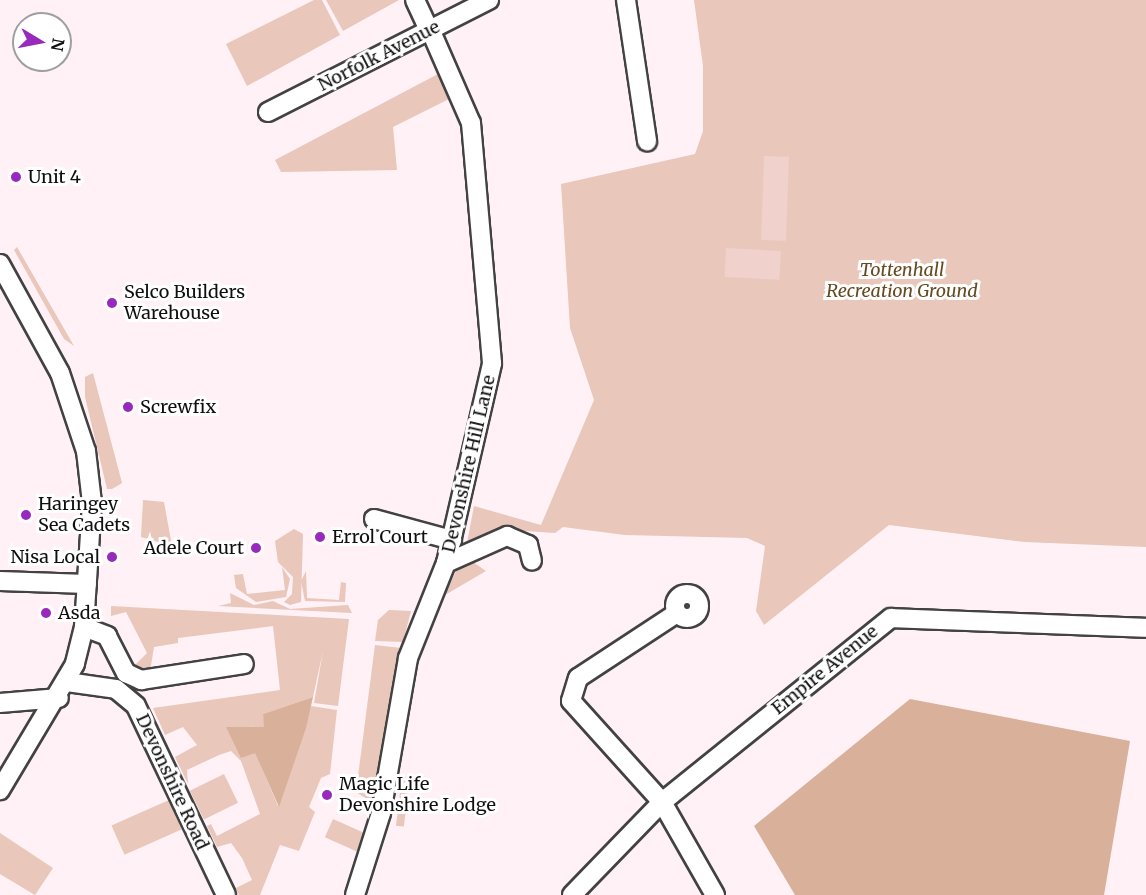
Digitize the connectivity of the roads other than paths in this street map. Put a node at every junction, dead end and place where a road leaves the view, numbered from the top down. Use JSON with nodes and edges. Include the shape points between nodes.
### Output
{"nodes":[{"id":1,"x":415,"y":0,"type":"edge"},
{"id":2,"x":489,"y":0,"type":"edge"},
{"id":3,"x":626,"y":0,"type":"edge"},
{"id":4,"x":429,"y":30,"type":"junction"},
{"id":5,"x":268,"y":112,"type":"dead end"},
{"id":6,"x":647,"y":141,"type":"dead end"},
{"id":7,"x":0,"y":264,"type":"edge"},
{"id":8,"x":374,"y":519,"type":"dead end"},
{"id":9,"x":452,"y":540,"type":"junction"},
{"id":10,"x":532,"y":561,"type":"dead end"},
{"id":11,"x":446,"y":563,"type":"junction"},
{"id":12,"x":0,"y":581,"type":"edge"},
{"id":13,"x":87,"y":584,"type":"junction"},
{"id":14,"x":677,"y":613,"type":"dead end"},
{"id":15,"x":84,"y":627,"type":"junction"},
{"id":16,"x":1146,"y":628,"type":"edge"},
{"id":17,"x":244,"y":664,"type":"dead end"},
{"id":18,"x":63,"y":690,"type":"junction"},
{"id":19,"x":0,"y":703,"type":"edge"},
{"id":20,"x":0,"y":790,"type":"edge"},
{"id":21,"x":662,"y":802,"type":"junction"},
{"id":22,"x":226,"y":895,"type":"edge"},
{"id":23,"x":355,"y":895,"type":"edge"},
{"id":24,"x":572,"y":895,"type":"edge"},
{"id":25,"x":715,"y":895,"type":"edge"}],
"edges":[{"from":1,"to":4,"type":"street","name":"Devonshire Hill Lane"},
{"from":2,"to":4,"type":"street","name":"Norfolk Avenue"},
{"from":3,"to":6,"type":"street"},
{"from":4,"to":5,"type":"street","name":"Norfolk Avenue"},
{"from":4,"to":9,"type":"street","name":"Devonshire Hill Lane","via":[[471,123],[492,356]]},
{"from":7,"to":13,"type":"street","via":[[42,333],[86,451],[92,503]]},
{"from":8,"to":9,"type":"street"},
{"from":9,"to":11,"type":"street","name":"Devonshire Hill Lane"},
{"from":10,"to":11,"type":"street","via":[[528,545],[507,536]]},
{"from":11,"to":23,"type":"street","name":"Devonshire Hill Lane","via":[[408,658],[381,813]]},
{"from":12,"to":13,"type":"street"},
{"from":13,"to":15,"type":"street"},
{"from":14,"to":21,"type":"street","via":[[578,678],[571,693],[579,716]]},
{"from":15,"to":17,"type":"street","via":[[107,636],[126,673],[141,685]]},
{"from":15,"to":18,"type":"street"},
{"from":16,"to":21,"type":"street","name":"Empire Avenue","via":[[891,618]]},
{"from":18,"to":19,"type":"street","name":"Devonshire Road"},
{"from":18,"to":20,"type":"street"},
{"from":18,"to":22,"type":"street","name":"Devonshire Road","via":[[116,689],[136,706]]},
{"from":21,"to":24,"type":"street","name":"Empire Avenue"},
{"from":21,"to":25,"type":"street"}]}
